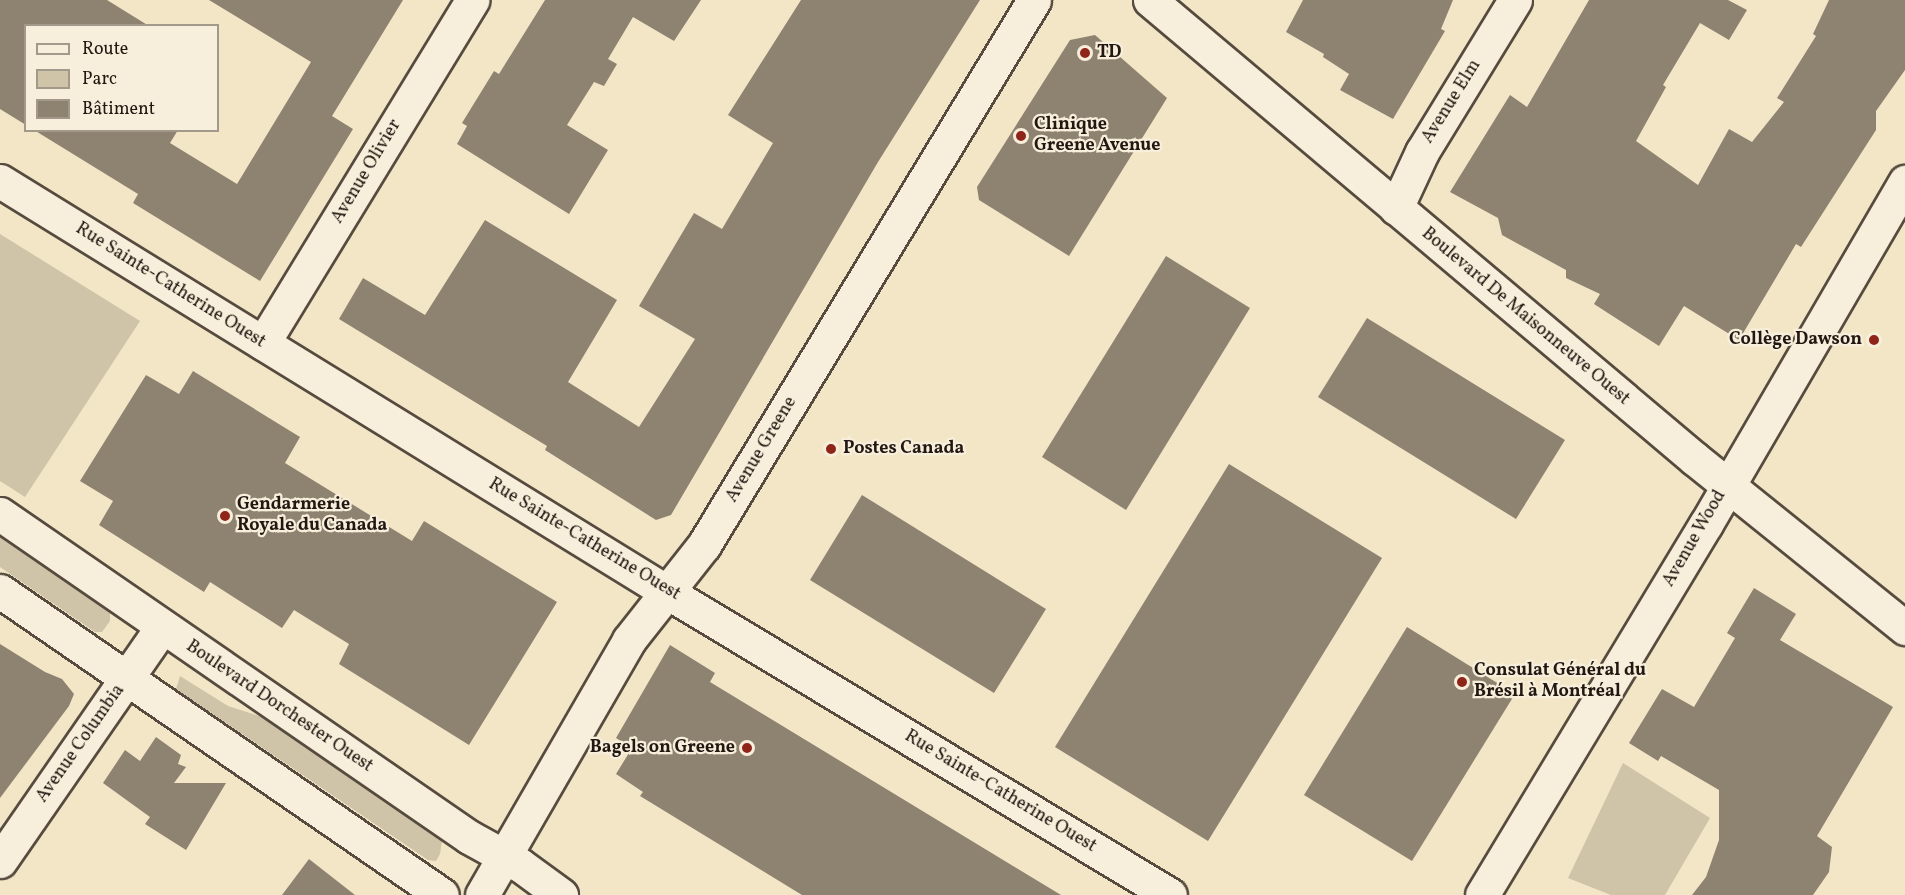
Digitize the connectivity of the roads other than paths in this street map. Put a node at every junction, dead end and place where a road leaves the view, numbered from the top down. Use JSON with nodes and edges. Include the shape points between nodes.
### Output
{"nodes":[{"id":1,"x":472,"y":0,"type":"edge"},
{"id":2,"x":1034,"y":0,"type":"edge"},
{"id":3,"x":1150,"y":0,"type":"edge"},
{"id":4,"x":1515,"y":0,"type":"edge"},
{"id":5,"x":0,"y":182,"type":"edge"},
{"id":6,"x":1905,"y":182,"type":"edge"},
{"id":7,"x":1396,"y":208,"type":"junction"},
{"id":8,"x":263,"y":343,"type":"junction"},
{"id":9,"x":1727,"y":483,"type":"junction"},
{"id":10,"x":0,"y":514,"type":"edge"},
{"id":11,"x":0,"y":591,"type":"edge"},
{"id":12,"x":667,"y":592,"type":"junction"},
{"id":13,"x":162,"y":627,"type":"junction"},
{"id":14,"x":1905,"y":627,"type":"edge"},
{"id":15,"x":126,"y":680,"type":"junction"},
{"id":16,"x":503,"y":856,"type":"junction"},
{"id":17,"x":0,"y":861,"type":"edge"},
{"id":18,"x":442,"y":895,"type":"edge"},
{"id":19,"x":482,"y":895,"type":"edge"},
{"id":20,"x":561,"y":895,"type":"edge"},
{"id":21,"x":1170,"y":895,"type":"edge"},
{"id":22,"x":1482,"y":895,"type":"edge"}],
"edges":[{"from":1,"to":8,"type":"street","name":"Avenue Olivier"},
{"from":2,"to":12,"type":"street","name":"Avenue Greene","via":[[704,545]]},
{"from":3,"to":7,"type":"street","name":"Boulevard De Maisonneuve Ouest"},
{"from":4,"to":7,"type":"street","name":"Avenue Elm","via":[[1422,152]]},
{"from":5,"to":8,"type":"street","name":"Rue Sainte-Catherine Ouest"},
{"from":6,"to":9,"type":"street","name":"Avenue Wood"},
{"from":7,"to":9,"type":"street","name":"Boulevard De Maisonneuve Ouest"},
{"from":8,"to":12,"type":"street","name":"Rue Sainte-Catherine Ouest"},
{"from":9,"to":14,"type":"street","name":"Boulevard De Maisonneuve Ouest"},
{"from":9,"to":22,"type":"street","name":"Avenue Wood"},
{"from":10,"to":13,"type":"street","name":"Boulevard Dorchester Ouest"},
{"from":11,"to":15,"type":"street"},
{"from":12,"to":16,"type":"street","name":"Avenue Greene","via":[[630,640]]},
{"from":12,"to":21,"type":"street","name":"Rue Sainte-Catherine Ouest"},
{"from":13,"to":15,"type":"street","name":"Avenue Columbia"},
{"from":13,"to":16,"type":"street","name":"Boulevard Dorchester Ouest","via":[[469,837]]},
{"from":15,"to":17,"type":"street","name":"Avenue Columbia"},
{"from":15,"to":18,"type":"street"},
{"from":16,"to":19,"type":"street","name":"Avenue Greene"},
{"from":16,"to":20,"type":"street","name":"Boulevard Dorchester Ouest"}]}
